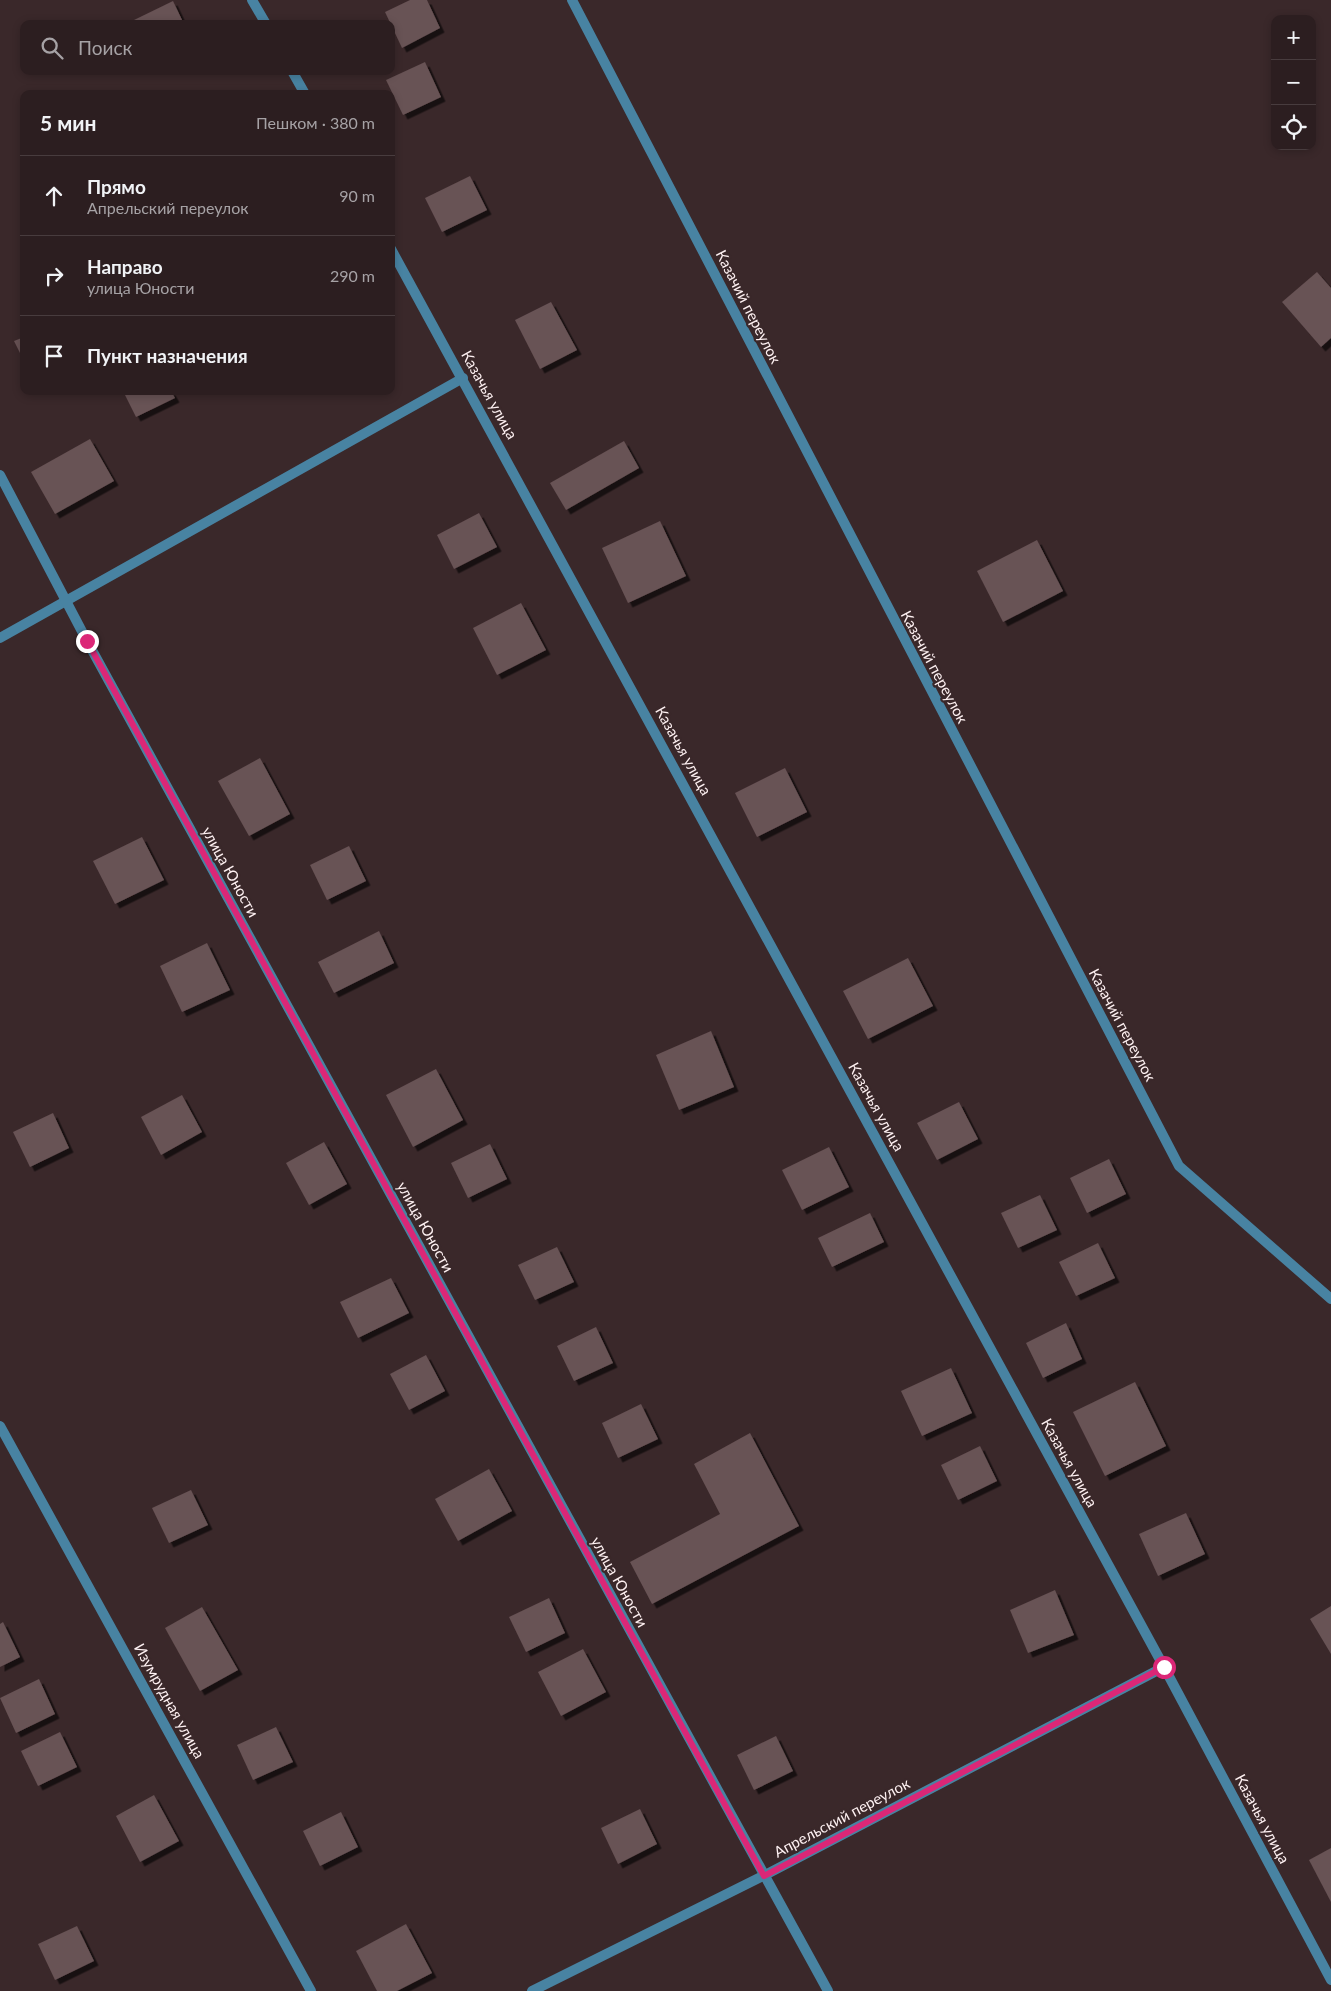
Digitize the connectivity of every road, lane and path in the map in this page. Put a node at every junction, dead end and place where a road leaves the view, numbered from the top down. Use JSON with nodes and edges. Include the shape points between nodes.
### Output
{"nodes":[{"id":1,"x":252,"y":0,"type":"edge"},
{"id":2,"x":572,"y":0,"type":"edge"},
{"id":3,"x":264,"y":20,"type":"edge"},
{"id":4,"x":294,"y":75,"type":"edge"},
{"id":5,"x":303,"y":90,"type":"edge"},
{"id":6,"x":395,"y":256,"type":"edge"},
{"id":7,"x":463,"y":378,"type":"junction"},
{"id":8,"x":0,"y":475,"type":"edge"},
{"id":9,"x":66,"y":600,"type":"junction"},
{"id":10,"x":0,"y":638,"type":"edge"},
{"id":11,"x":1331,"y":1299,"type":"edge"},
{"id":12,"x":0,"y":1426,"type":"edge"},
{"id":13,"x":1164,"y":1667,"type":"junction"},
{"id":14,"x":764,"y":1876,"type":"junction"},
{"id":15,"x":1331,"y":1980,"type":"edge"},
{"id":16,"x":311,"y":1991,"type":"edge"},
{"id":17,"x":532,"y":1991,"type":"edge"},
{"id":18,"x":828,"y":1991,"type":"edge"}],
"edges":[{"from":1,"to":3,"type":"street"},
{"from":2,"to":11,"type":"street","name":"Казачий переулок","via":[[1178,1166]]},
{"from":4,"to":5,"type":"street"},
{"from":6,"to":7,"type":"street","name":"Казачья улица"},
{"from":7,"to":9,"type":"street"},
{"from":7,"to":13,"type":"street","name":"Казачья улица"},
{"from":8,"to":9,"type":"street","name":"улица Юности"},
{"from":9,"to":10,"type":"street"},
{"from":9,"to":14,"type":"street","name":"улица Юности"},
{"from":12,"to":16,"type":"street","name":"Изумрудная улица"},
{"from":13,"to":14,"type":"street","name":"Апрельский переулок"},
{"from":13,"to":15,"type":"street","name":"Казачья улица"},
{"from":14,"to":17,"type":"street","name":"Апрельский переулок"},
{"from":14,"to":18,"type":"street","name":"улица Юности"}]}
